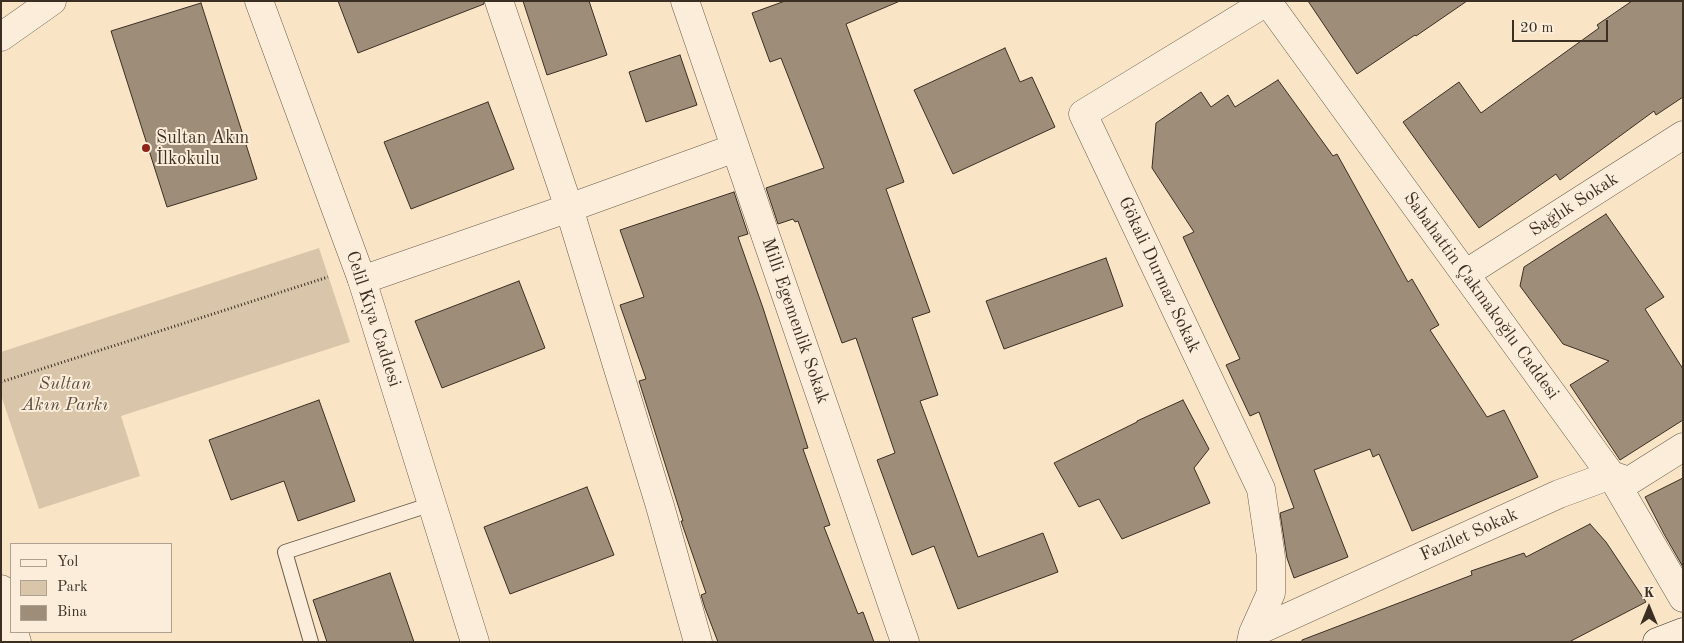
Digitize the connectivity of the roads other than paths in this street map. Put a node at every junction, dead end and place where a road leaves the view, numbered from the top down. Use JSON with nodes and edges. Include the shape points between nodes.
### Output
{"nodes":[{"id":1,"x":52,"y":1,"type":"edge"},
{"id":2,"x":259,"y":1,"type":"edge"},
{"id":3,"x":499,"y":1,"type":"edge"},
{"id":4,"x":685,"y":1,"type":"edge"},
{"id":5,"x":1267,"y":2,"type":"edge"},
{"id":6,"x":1,"y":37,"type":"edge"},
{"id":7,"x":1683,"y":135,"type":"edge"},
{"id":8,"x":735,"y":148,"type":"junction"},
{"id":9,"x":569,"y":208,"type":"junction"},
{"id":10,"x":360,"y":274,"type":"junction"},
{"id":11,"x":1465,"y":274,"type":"junction"},
{"id":12,"x":1683,"y":447,"type":"edge"},
{"id":13,"x":1611,"y":474,"type":"junction"},
{"id":14,"x":432,"y":504,"type":"junction"},
{"id":15,"x":1,"y":589,"type":"edge"},
{"id":16,"x":1683,"y":598,"type":"edge"},
{"id":17,"x":10,"y":616,"type":"edge"},
{"id":18,"x":1683,"y":632,"type":"edge"},
{"id":19,"x":1252,"y":637,"type":"edge"},
{"id":20,"x":311,"y":642,"type":"edge"},
{"id":21,"x":475,"y":642,"type":"edge"},
{"id":22,"x":698,"y":642,"type":"edge"},
{"id":23,"x":905,"y":642,"type":"edge"},
{"id":24,"x":1657,"y":642,"type":"edge"}],
"edges":[{"from":1,"to":6,"type":"street"},
{"from":2,"to":10,"type":"street","name":"Celil Kiya Caddesi"},
{"from":3,"to":9,"type":"street"},
{"from":4,"to":8,"type":"street","name":"Milli Egemenlik Sokak"},
{"from":5,"to":11,"type":"street","name":"Sabahattin Çakmakoğlu Caddesi"},
{"from":5,"to":19,"type":"street","name":"Gökali Durmaz Sokak","via":[[1083,114],[1261,490],[1272,557],[1272,593]]},
{"from":7,"to":11,"type":"street","name":"Sağlık Sokak"},
{"from":8,"to":9,"type":"street"},
{"from":8,"to":23,"type":"street","name":"Milli Egemenlik Sokak"},
{"from":9,"to":10,"type":"street"},
{"from":9,"to":22,"type":"street"},
{"from":10,"to":14,"type":"street","name":"Celil Kiya Caddesi"},
{"from":11,"to":13,"type":"street","name":"Sabahattin Çakmakoğlu Caddesi"},
{"from":12,"to":13,"type":"street","via":[[1629,481]]},
{"from":13,"to":16,"type":"street","name":"Sabahattin Çakmakoğlu Caddesi"},
{"from":13,"to":19,"type":"street","name":"Fazilet Sokak","via":[[1559,494]]},
{"from":14,"to":20,"type":"lane","via":[[285,552]]},
{"from":14,"to":21,"type":"street","name":"Celil Kiya Caddesi"},
{"from":15,"to":17,"type":"street"},
{"from":18,"to":24,"type":"street"}]}
